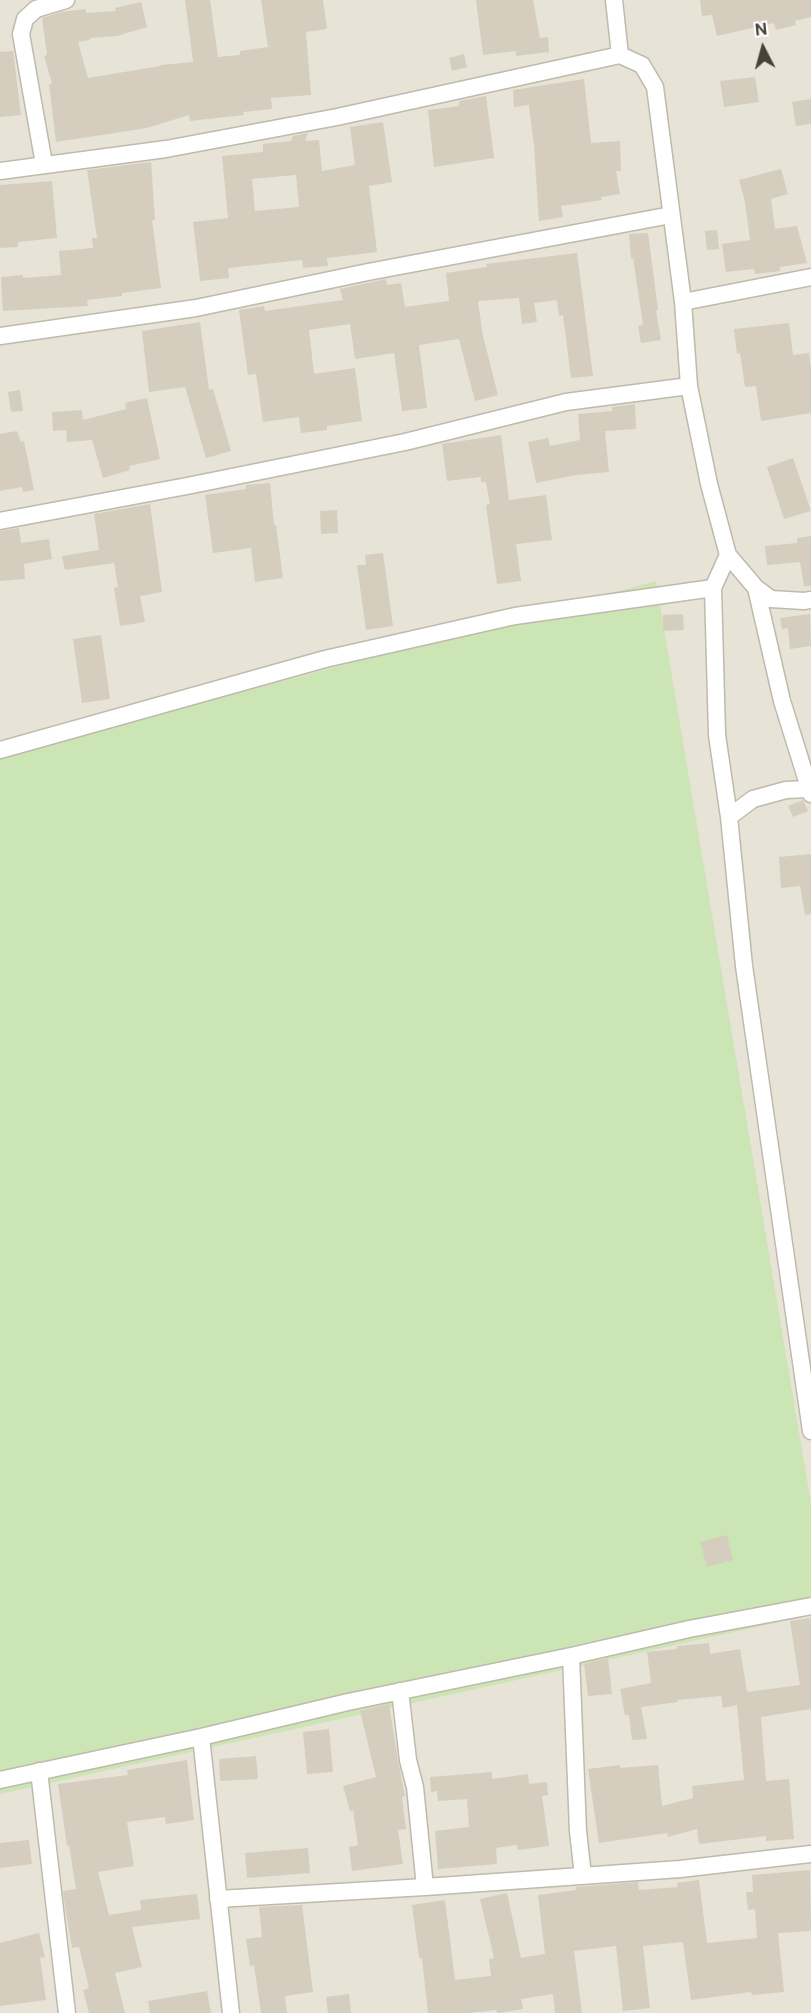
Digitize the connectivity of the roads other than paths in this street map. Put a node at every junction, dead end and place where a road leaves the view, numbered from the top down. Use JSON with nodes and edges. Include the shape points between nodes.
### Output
{"nodes":[{"id":1,"x":61,"y":0,"type":"edge"},
{"id":2,"x":614,"y":0,"type":"edge"},
{"id":3,"x":620,"y":55,"type":"junction"},
{"id":4,"x":44,"y":165,"type":"junction"},
{"id":5,"x":0,"y":171,"type":"edge"},
{"id":6,"x":671,"y":215,"type":"junction"},
{"id":7,"x":811,"y":277,"type":"edge"},
{"id":8,"x":683,"y":302,"type":"junction"},
{"id":9,"x":0,"y":336,"type":"edge"},
{"id":10,"x":689,"y":386,"type":"junction"},
{"id":11,"x":0,"y":520,"type":"edge"},
{"id":12,"x":728,"y":555,"type":"junction"},
{"id":13,"x":713,"y":588,"type":"junction"},
{"id":14,"x":756,"y":588,"type":"junction"},
{"id":15,"x":811,"y":600,"type":"edge"},
{"id":16,"x":0,"y":750,"type":"edge"},
{"id":17,"x":810,"y":792,"type":"edge"},
{"id":18,"x":729,"y":817,"type":"junction"},
{"id":19,"x":811,"y":1431,"type":"edge"},
{"id":20,"x":811,"y":1606,"type":"edge"},
{"id":21,"x":571,"y":1656,"type":"junction"},
{"id":22,"x":400,"y":1691,"type":"junction"},
{"id":23,"x":201,"y":1737,"type":"junction"},
{"id":24,"x":39,"y":1771,"type":"junction"},
{"id":25,"x":0,"y":1780,"type":"edge"},
{"id":26,"x":811,"y":1854,"type":"edge"},
{"id":27,"x":583,"y":1876,"type":"junction"},
{"id":28,"x":425,"y":1887,"type":"junction"},
{"id":29,"x":218,"y":1899,"type":"junction"},
{"id":30,"x":67,"y":2013,"type":"edge"},
{"id":31,"x":231,"y":2013,"type":"edge"}],
"edges":[{"from":1,"to":4,"type":"street","via":[[36,9],[25,19],[21,34]]},
{"from":2,"to":3,"type":"street"},
{"from":3,"to":4,"type":"street","via":[[337,117],[166,149]]},
{"from":3,"to":6,"type":"street","via":[[642,65],[655,87]]},
{"from":4,"to":5,"type":"street"},
{"from":6,"to":8,"type":"street"},
{"from":6,"to":9,"type":"street","via":[[196,308]]},
{"from":7,"to":8,"type":"street"},
{"from":8,"to":10,"type":"street"},
{"from":10,"to":11,"type":"street","via":[[566,402],[405,442]]},
{"from":10,"to":12,"type":"street"},
{"from":12,"to":13,"type":"street"},
{"from":12,"to":14,"type":"street"},
{"from":13,"to":16,"type":"street","via":[[515,616],[325,659]]},
{"from":13,"to":18,"type":"street","via":[[717,735]]},
{"from":14,"to":15,"type":"street","via":[[771,599]]},
{"from":14,"to":17,"type":"street","via":[[782,701]]},
{"from":17,"to":18,"type":"street","via":[[786,790],[753,799]]},
{"from":18,"to":19,"type":"street","via":[[744,966]]},
{"from":20,"to":21,"type":"street"},
{"from":21,"to":22,"type":"street"},
{"from":21,"to":27,"type":"street"},
{"from":22,"to":23,"type":"street"},
{"from":22,"to":28,"type":"street"},
{"from":23,"to":24,"type":"street"},
{"from":23,"to":29,"type":"street"},
{"from":24,"to":25,"type":"street"},
{"from":24,"to":30,"type":"street"},
{"from":26,"to":27,"type":"street"},
{"from":27,"to":28,"type":"street"},
{"from":28,"to":29,"type":"street"},
{"from":29,"to":31,"type":"street"}]}
